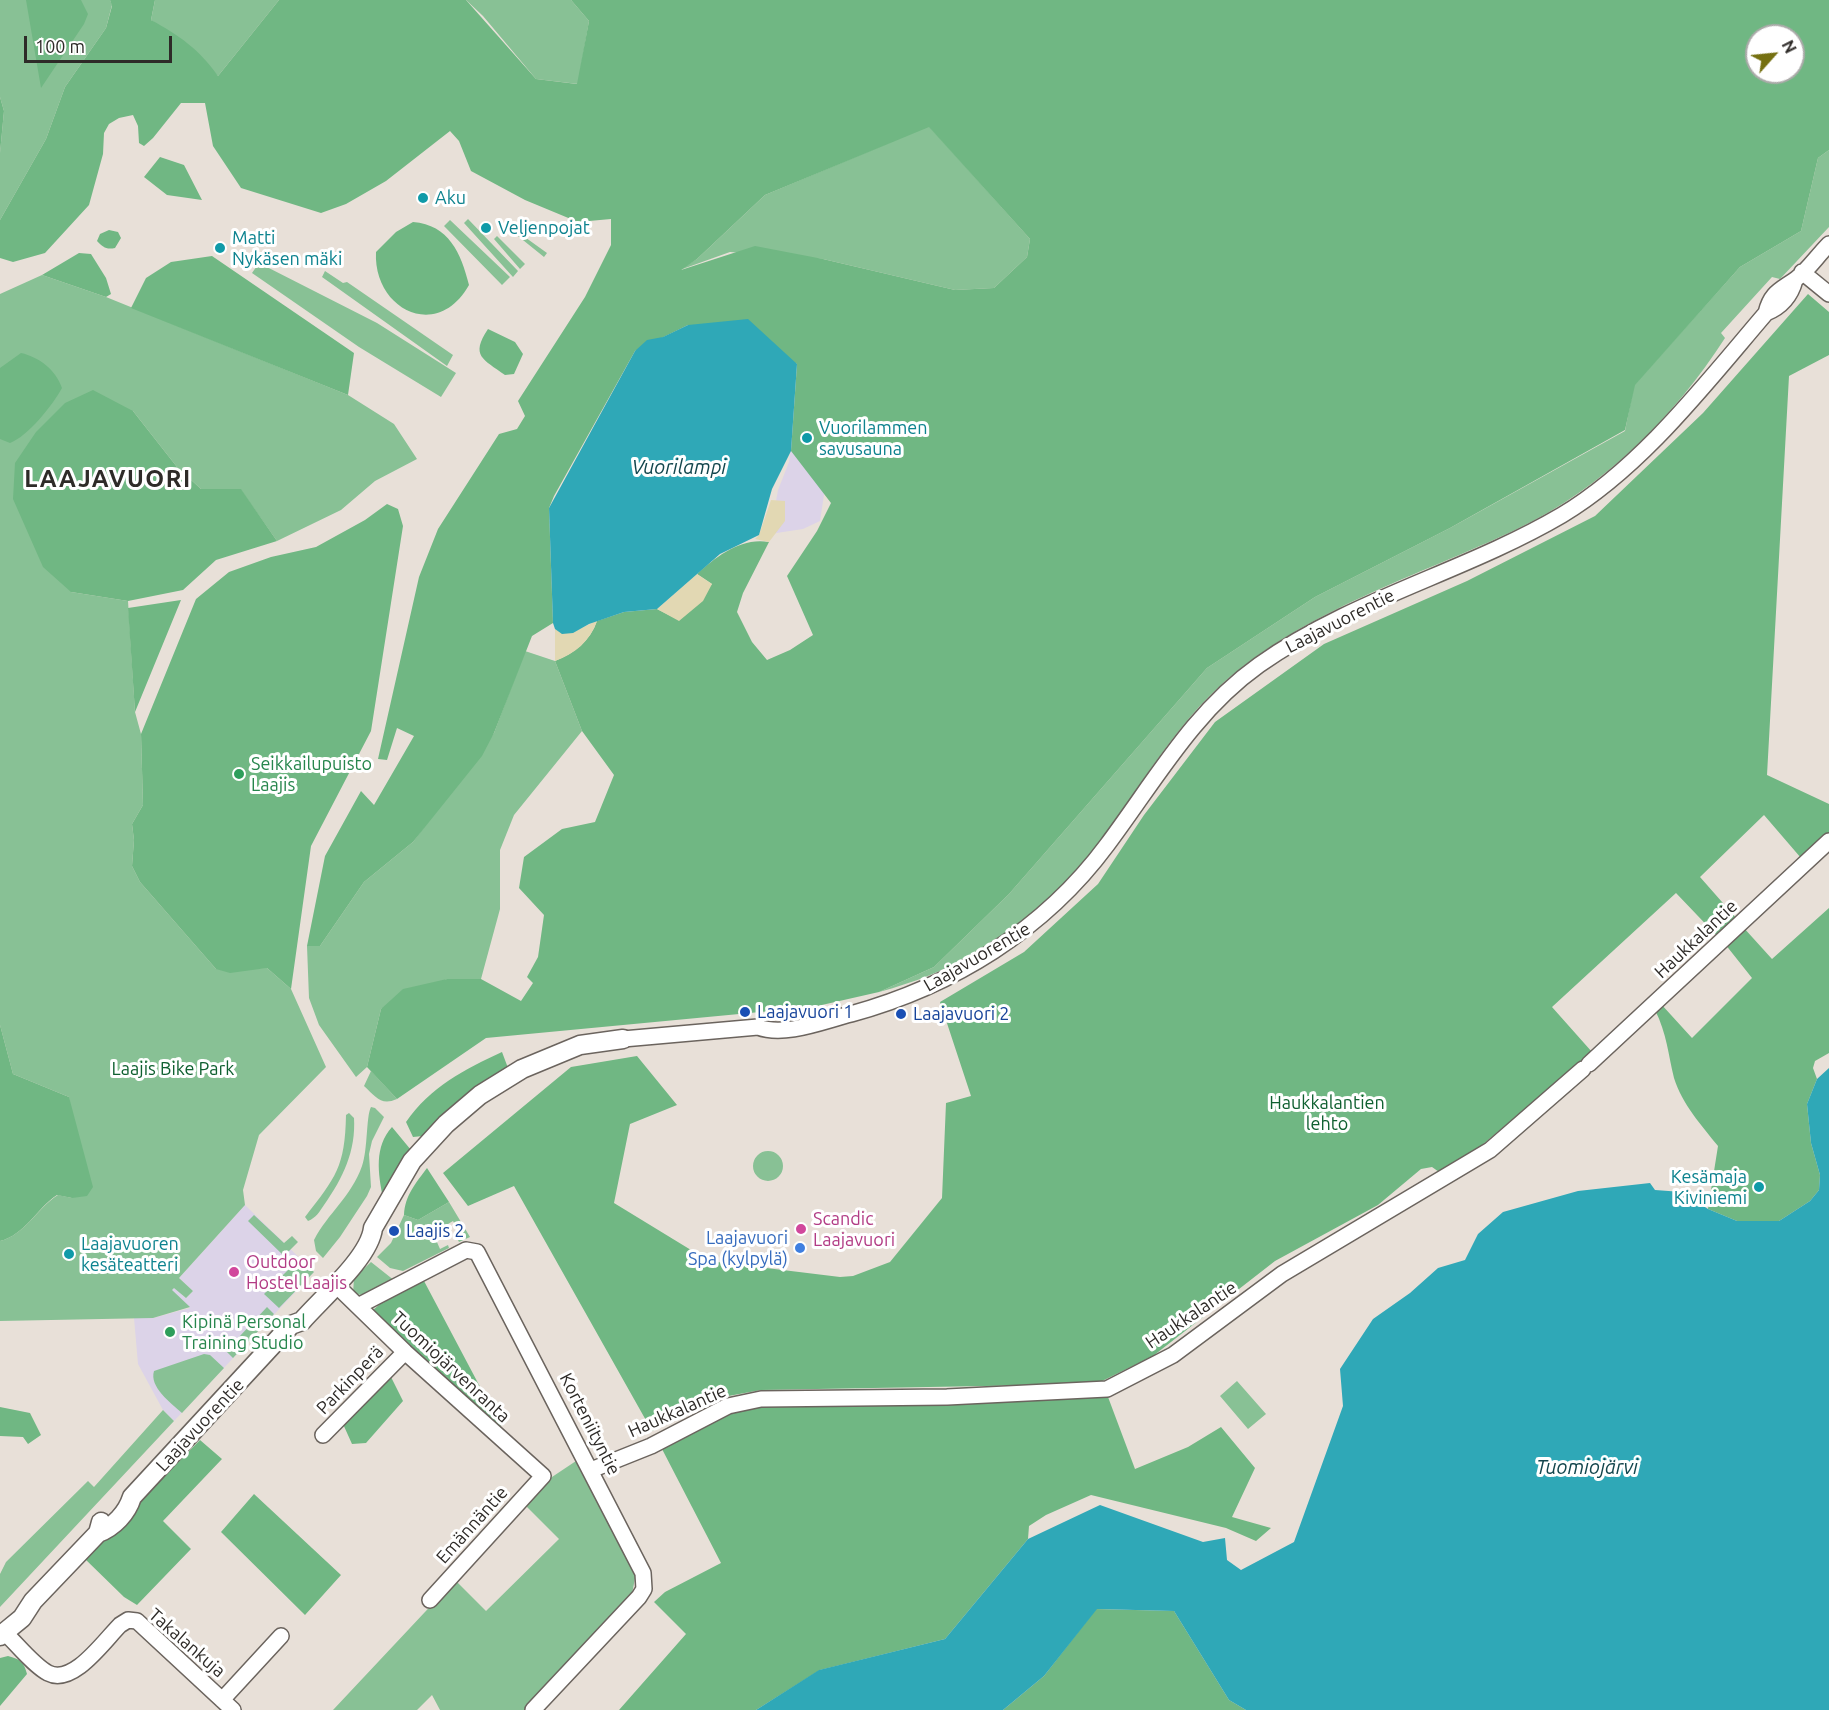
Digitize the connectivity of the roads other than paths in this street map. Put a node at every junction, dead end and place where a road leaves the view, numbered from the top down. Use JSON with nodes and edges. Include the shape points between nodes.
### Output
{"nodes":[{"id":1,"x":1829,"y":244,"type":"edge"},
{"id":2,"x":1799,"y":276,"type":"junction"},
{"id":3,"x":1829,"y":294,"type":"edge"},
{"id":4,"x":1829,"y":841,"type":"edge"},
{"id":5,"x":623,"y":1039,"type":"joint"},
{"id":6,"x":373,"y":1228,"type":"junction"},
{"id":7,"x":335,"y":1284,"type":"junction"},
{"id":8,"x":358,"y":1306,"type":"junction"},
{"id":9,"x":291,"y":1325,"type":"junction"},
{"id":10,"x":405,"y":1352,"type":"junction"},
{"id":11,"x":323,"y":1435,"type":"dead end"},
{"id":12,"x":591,"y":1470,"type":"junction"},
{"id":13,"x":543,"y":1476,"type":"joint"},
{"id":14,"x":430,"y":1600,"type":"dead end"},
{"id":15,"x":2,"y":1634,"type":"edge"},
{"id":16,"x":281,"y":1636,"type":"dead end"},
{"id":17,"x":228,"y":1705,"type":"edge"},
{"id":18,"x":533,"y":1710,"type":"edge"}],
"edges":[{"from":1,"to":2,"type":"street","name":"Laajavuorentie"},
{"from":2,"to":3,"type":"street"},
{"from":2,"to":5,"type":"street","name":"Laajavuorentie","via":[[1776,293],[1766,313],[1668,425],[1588,498],[1517,539],[1300,638],[1237,682],[1182,738],[1107,846],[1034,924],[991,953],[918,992],[816,1022],[797,1018],[768,1020],[758,1026]]},
{"from":4,"to":12,"type":"street","name":"Haukkalantie","via":[[1490,1150],[1282,1274],[1173,1355],[1107,1389],[761,1400],[728,1406],[651,1446]]},
{"from":5,"to":6,"type":"main road","name":"Laajavuorentie","via":[[580,1045],[522,1069],[480,1095],[412,1161]]},
{"from":6,"to":7,"type":"main road","name":"Laajavuorentie","via":[[372,1240]]},
{"from":6,"to":9,"type":"main road","name":"Laajavuorentie","via":[[364,1233],[294,1314]]},
{"from":7,"to":8,"type":"street","name":"Tuomiojärvenranta"},
{"from":7,"to":9,"type":"main road","name":"Laajavuorentie","via":[[302,1321]]},
{"from":8,"to":10,"type":"street","name":"Tuomiojärvenranta"},
{"from":8,"to":12,"type":"street","name":"Korteniityntie","via":[[466,1250],[477,1251]]},
{"from":9,"to":15,"type":"main road","name":"Laajavuorentie","via":[[132,1497],[121,1501],[101,1521],[98,1533],[33,1601],[22,1618]]},
{"from":10,"to":11,"type":"street","name":"Parkinperä"},
{"from":10,"to":13,"type":"street","name":"Tuomiojärvenranta"},
{"from":12,"to":18,"type":"street","name":"Korteniityntie","via":[[643,1573],[644,1589]]},
{"from":13,"to":14,"type":"street","name":"Emännäntie"},
{"from":15,"to":17,"type":"street","name":"Takalankuja","via":[[47,1673],[60,1677],[75,1671],[120,1624],[136,1621]]},
{"from":16,"to":17,"type":"street"}]}
